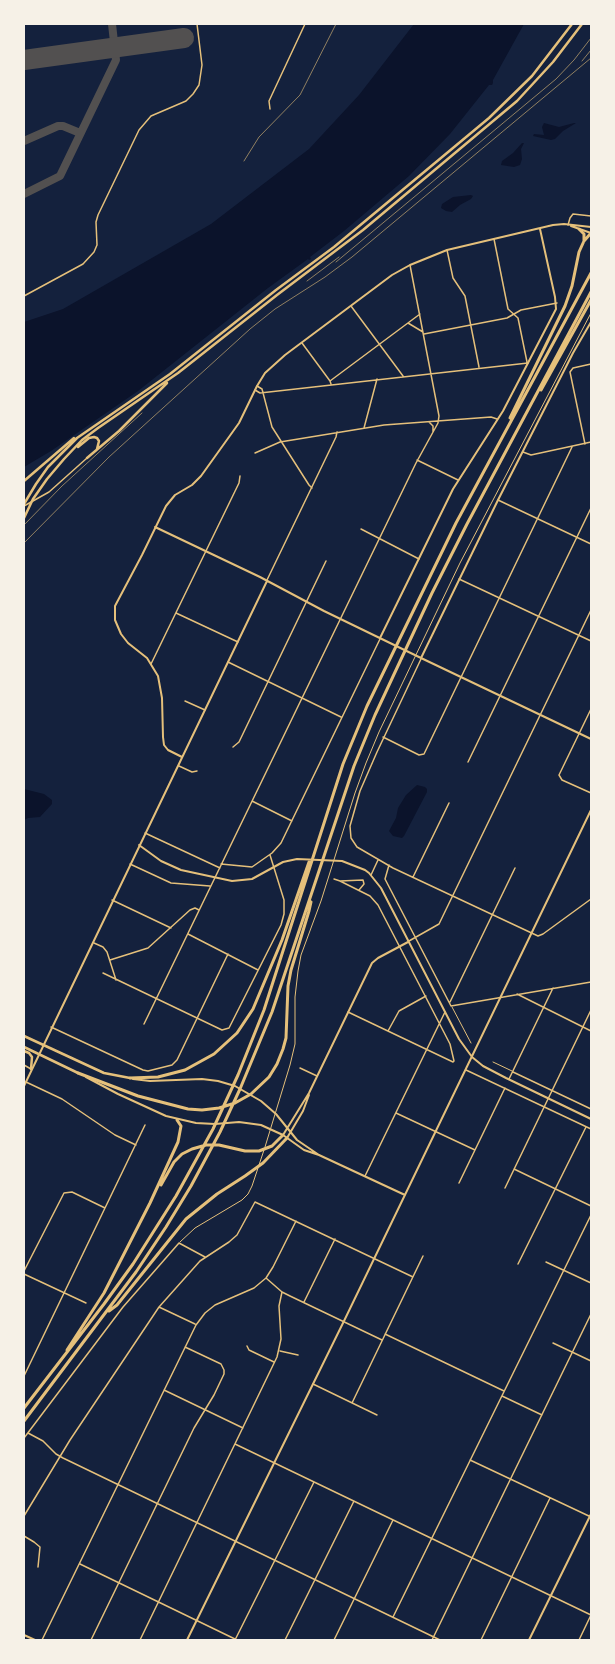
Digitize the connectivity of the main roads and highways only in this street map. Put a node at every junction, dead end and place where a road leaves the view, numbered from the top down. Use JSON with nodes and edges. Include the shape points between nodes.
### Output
{"nodes":[{"id":1,"x":572,"y":24,"type":"edge"},
{"id":2,"x":582,"y":24,"type":"edge"},
{"id":3,"x":579,"y":229,"type":"road end"},
{"id":4,"x":591,"y":233,"type":"edge"},
{"id":5,"x":583,"y":244,"type":"junction"},
{"id":6,"x":591,"y":273,"type":"edge"},
{"id":7,"x":591,"y":292,"type":"edge"},
{"id":8,"x":591,"y":300,"type":"edge"},
{"id":9,"x":178,"y":373,"type":"junction"},
{"id":10,"x":93,"y":426,"type":"junction"},
{"id":11,"x":504,"y":433,"type":"junction"},
{"id":12,"x":509,"y":446,"type":"junction"},
{"id":13,"x":68,"y":454,"type":"junction"},
{"id":14,"x":24,"y":481,"type":"edge"},
{"id":15,"x":24,"y":505,"type":"edge"},
{"id":16,"x":24,"y":518,"type":"edge"},
{"id":17,"x":308,"y":868,"type":"junction"},
{"id":18,"x":312,"y":894,"type":"junction"},
{"id":19,"x":24,"y":1036,"type":"edge"},
{"id":20,"x":24,"y":1048,"type":"edge"},
{"id":21,"x":24,"y":1051,"type":"edge"},
{"id":22,"x":32,"y":1069,"type":"road end"},
{"id":23,"x":78,"y":1073,"type":"joint"},
{"id":24,"x":130,"y":1078,"type":"joint"},
{"id":25,"x":177,"y":1120,"type":"road end"},
{"id":26,"x":283,"y":1135,"type":"road end"},
{"id":27,"x":287,"y":1138,"type":"road end"},
{"id":28,"x":150,"y":1204,"type":"junction"},
{"id":29,"x":106,"y":1313,"type":"junction"},
{"id":30,"x":64,"y":1356,"type":"junction"},
{"id":31,"x":24,"y":1408,"type":"edge"},
{"id":32,"x":24,"y":1421,"type":"edge"}],
"edges":[{"from":1,"to":10,"type":"highway","via":[[528,80],[479,127],[334,247],[170,374]]},
{"from":2,"to":9,"type":"highway","via":[[545,71],[497,118],[353,239]]},
{"from":3,"to":5,"type":"highway","via":[[584,235]]},
{"from":4,"to":5,"type":"highway"},
{"from":5,"to":11,"type":"highway","via":[[578,254],[566,306]]},
{"from":6,"to":11,"type":"highway"},
{"from":7,"to":12,"type":"highway"},
{"from":8,"to":12,"type":"highway"},
{"from":9,"to":13,"type":"highway","via":[[98,428]]},
{"from":9,"to":13,"type":"highway","via":[[87,458],[98,447],[99,440],[96,438],[90,438]]},
{"from":10,"to":14,"type":"highway","via":[[62,447]]},
{"from":10,"to":15,"type":"highway","via":[[57,457]]},
{"from":11,"to":17,"type":"highway","via":[[377,684],[343,764]]},
{"from":12,"to":18,"type":"highway","via":[[436,586],[375,715],[354,766]]},
{"from":13,"to":16,"type":"highway","via":[[40,489]]},
{"from":17,"to":24,"type":"highway","via":[[253,1009],[236,1033],[214,1054],[185,1070],[158,1077]]},
{"from":17,"to":30,"type":"highway","via":[[271,991],[238,1075],[200,1154],[137,1258]]},
{"from":18,"to":23,"type":"highway","via":[[288,986],[284,1049],[273,1071],[258,1088],[243,1099],[219,1108],[188,1109],[138,1096]]},
{"from":18,"to":29,"type":"highway","via":[[274,1006],[245,1077],[207,1156],[166,1227]]},
{"from":19,"to":24,"type":"highway","via":[[104,1073]]},
{"from":20,"to":23,"type":"highway"},
{"from":21,"to":22,"type":"highway","via":[[32,1057]]},
{"from":25,"to":28,"type":"highway","via":[[181,1126],[178,1142]]},
{"from":26,"to":28,"type":"highway","via":[[272,1146],[259,1151],[219,1145],[206,1145],[187,1151],[174,1162]]},
{"from":27,"to":29,"type":"highway","via":[[264,1163],[217,1194],[186,1219],[121,1300]]},
{"from":28,"to":30,"type":"highway","via":[[95,1310]]},
{"from":29,"to":32,"type":"highway"},
{"from":30,"to":31,"type":"highway"}]}
